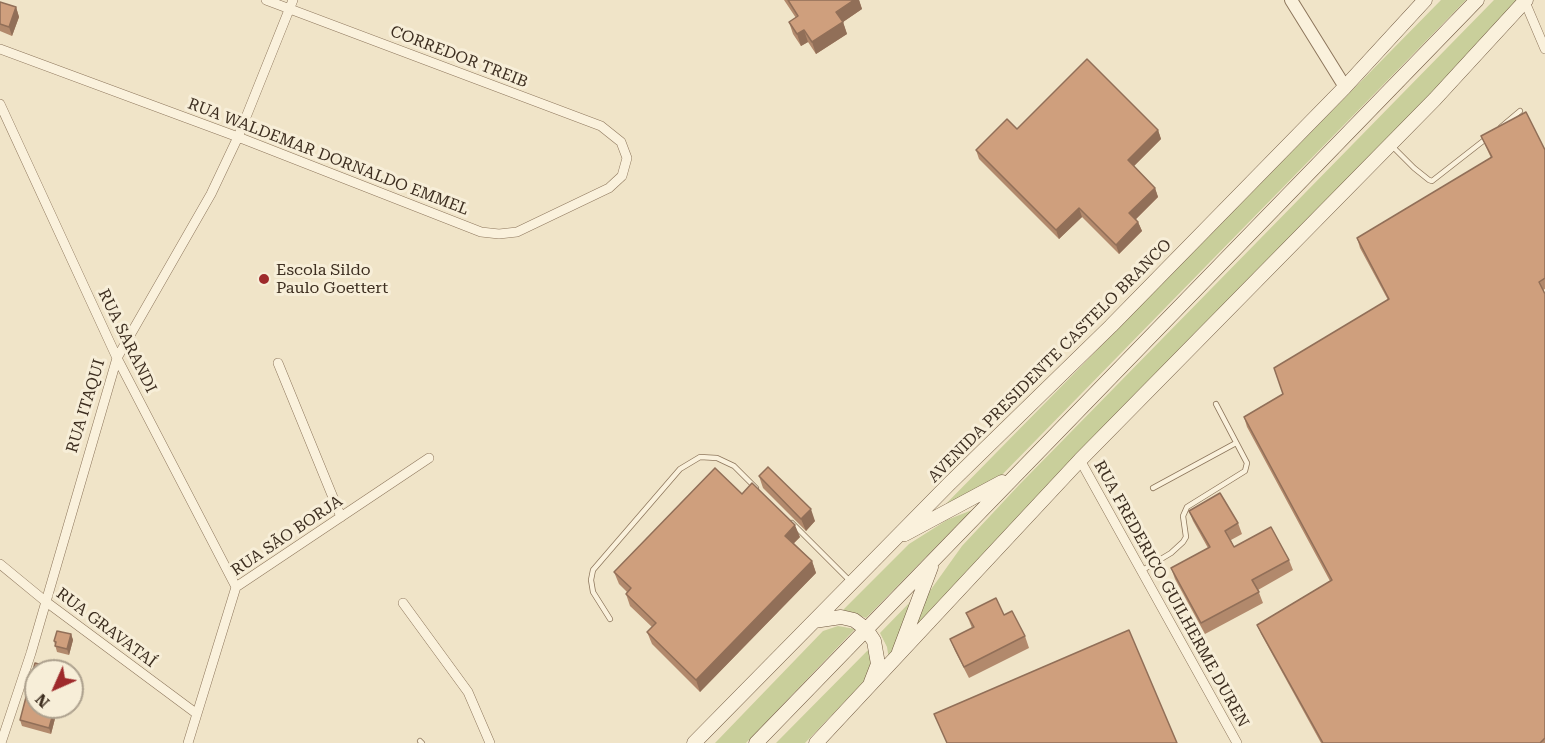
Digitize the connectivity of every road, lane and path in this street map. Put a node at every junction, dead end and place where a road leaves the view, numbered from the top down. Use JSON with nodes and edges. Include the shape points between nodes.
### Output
{"nodes":[{"id":1,"x":266,"y":0,"type":"edge"},
{"id":2,"x":1291,"y":0,"type":"edge"},
{"id":3,"x":1425,"y":0,"type":"edge"},
{"id":4,"x":1477,"y":0,"type":"edge"},
{"id":5,"x":1525,"y":1,"type":"edge"},
{"id":6,"x":291,"y":4,"type":"edge"},
{"id":7,"x":0,"y":49,"type":"edge"},
{"id":8,"x":1545,"y":49,"type":"edge"},
{"id":9,"x":1345,"y":87,"type":"junction"},
{"id":10,"x":0,"y":104,"type":"edge"},
{"id":11,"x":1520,"y":111,"type":"dead end"},
{"id":12,"x":238,"y":137,"type":"junction"},
{"id":13,"x":1390,"y":144,"type":"junction"},
{"id":14,"x":627,"y":158,"type":"joint"},
{"id":15,"x":117,"y":358,"type":"junction"},
{"id":16,"x":278,"y":363,"type":"dead end"},
{"id":17,"x":1216,"y":405,"type":"dead end"},
{"id":18,"x":1236,"y":442,"type":"junction"},
{"id":19,"x":429,"y":458,"type":"dead end"},
{"id":20,"x":1080,"y":460,"type":"junction"},
{"id":21,"x":1014,"y":476,"type":"junction"},
{"id":22,"x":1153,"y":488,"type":"dead end"},
{"id":23,"x":758,"y":489,"type":"edge"},
{"id":24,"x":341,"y":517,"type":"junction"},
{"id":25,"x":789,"y":520,"type":"edge"},
{"id":26,"x":892,"y":541,"type":"junction"},
{"id":27,"x":934,"y":560,"type":"junction"},
{"id":28,"x":0,"y":564,"type":"edge"},
{"id":29,"x":1141,"y":571,"type":"junction"},
{"id":30,"x":852,"y":582,"type":"junction"},
{"id":31,"x":236,"y":587,"type":"junction"},
{"id":32,"x":45,"y":601,"type":"junction"},
{"id":33,"x":403,"y":603,"type":"dead end"},
{"id":34,"x":610,"y":619,"type":"dead end"},
{"id":35,"x":814,"y":621,"type":"junction"},
{"id":36,"x":866,"y":629,"type":"junction"},
{"id":37,"x":896,"y":660,"type":"junction"},
{"id":38,"x":870,"y":687,"type":"junction"},
{"id":39,"x":197,"y":714,"type":"junction"},
{"id":40,"x":3,"y":726,"type":"edge"},
{"id":41,"x":1,"y":743,"type":"edge"},
{"id":42,"x":188,"y":743,"type":"edge"},
{"id":43,"x":490,"y":743,"type":"edge"},
{"id":44,"x":694,"y":743,"type":"edge"},
{"id":45,"x":756,"y":743,"type":"edge"},
{"id":46,"x":816,"y":743,"type":"edge"},
{"id":47,"x":1237,"y":743,"type":"edge"}],
"edges":[{"from":1,"to":6,"type":"street","name":"CORREDOR TREIB"},
{"from":2,"to":9,"type":"street"},
{"from":3,"to":9,"type":"main road","name":"AVENIDA PRESIDENTE CASTELO BRANCO"},
{"from":4,"to":21,"type":"main road"},
{"from":5,"to":8,"type":"street"},
{"from":5,"to":13,"type":"main road"},
{"from":6,"to":12,"type":"street","name":"RUA ITAQUI"},
{"from":6,"to":14,"type":"street","name":"CORREDOR TREIB","via":[[601,126],[621,142]]},
{"from":7,"to":12,"type":"street","name":"RUA WALDEMAR DORNALDO EMMEL"},
{"from":9,"to":26,"type":"main road","name":"AVENIDA PRESIDENTE CASTELO BRANCO","via":[[1111,326]]},
{"from":10,"to":15,"type":"street","name":"RUA SARANDI"},
{"from":11,"to":13,"type":"lane","via":[[1432,181]]},
{"from":12,"to":14,"type":"street","name":"RUA WALDEMAR DORNALDO EMMEL","via":[[482,232],[499,234],[517,232],[609,188],[622,176]]},
{"from":12,"to":15,"type":"street","name":"RUA ITAQUI","via":[[211,194]]},
{"from":13,"to":20,"type":"main road"},
{"from":15,"to":31,"type":"street","name":"RUA SARANDI"},
{"from":15,"to":32,"type":"street","name":"RUA ITAQUI"},
{"from":16,"to":24,"type":"street"},
{"from":17,"to":18,"type":"lane"},
{"from":18,"to":22,"type":"lane"},
{"from":18,"to":29,"type":"lane","via":[[1247,463],[1245,471],[1187,507],[1183,542]]},
{"from":19,"to":24,"type":"street","name":"RUA SÃO BORJA"},
{"from":20,"to":29,"type":"street","name":"RUA FREDERICO GUILHERME DUREN"},
{"from":20,"to":37,"type":"main road"},
{"from":21,"to":26,"type":"main road"},
{"from":21,"to":27,"type":"main road"},
{"from":23,"to":34,"type":"lane","via":[[734,466],[717,458],[700,457],[680,469],[593,570],[593,592]]},
{"from":24,"to":31,"type":"street","name":"RUA SÃO BORJA"},
{"from":25,"to":30,"type":"lane"},
{"from":26,"to":30,"type":"main road","name":"AVENIDA PRESIDENTE CASTELO BRANCO"},
{"from":27,"to":36,"type":"main road"},
{"from":27,"to":37,"type":"main road"},
{"from":28,"to":32,"type":"street","name":"RUA GRAVATAÍ"},
{"from":29,"to":47,"type":"street","name":"RUA FREDERICO GUILHERME DUREN"},
{"from":30,"to":35,"type":"main road","name":"AVENIDA PRESIDENTE CASTELO BRANCO"},
{"from":31,"to":39,"type":"street","name":"RUA SÃO BORJA"},
{"from":32,"to":39,"type":"street","name":"RUA GRAVATAÍ"},
{"from":32,"to":40,"type":"street","name":"RUA ITAQUI","via":[[31,653]]},
{"from":33,"to":43,"type":"street","via":[[468,692]]},
{"from":35,"to":36,"type":"main road","via":[[841,617]]},
{"from":35,"to":44,"type":"main road","name":"AVENIDA PRESIDENTE CASTELO BRANCO"},
{"from":36,"to":38,"type":"main road","via":[[874,641],[878,664]]},
{"from":36,"to":45,"type":"main road"},
{"from":37,"to":38,"type":"main road"},
{"from":38,"to":46,"type":"main road"},
{"from":39,"to":42,"type":"street","name":"RUA SÃO BORJA"},
{"from":40,"to":41,"type":"street","name":"RUA ITAQUI"}]}
